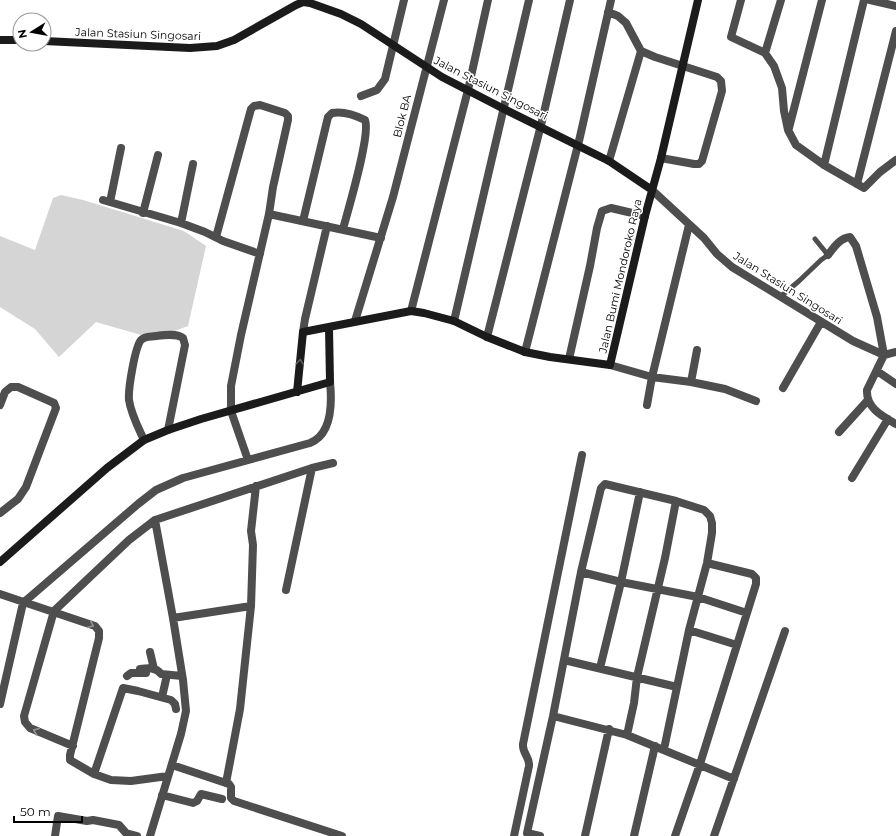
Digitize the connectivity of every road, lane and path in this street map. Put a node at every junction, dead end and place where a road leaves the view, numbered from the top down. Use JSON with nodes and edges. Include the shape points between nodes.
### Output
{"nodes":[{"id":1,"x":404,"y":0,"type":"edge"},
{"id":2,"x":444,"y":0,"type":"edge"},
{"id":3,"x":488,"y":0,"type":"edge"},
{"id":4,"x":529,"y":0,"type":"edge"},
{"id":5,"x":570,"y":0,"type":"edge"},
{"id":6,"x":611,"y":0,"type":"edge"},
{"id":7,"x":698,"y":0,"type":"edge"},
{"id":8,"x":741,"y":0,"type":"edge"},
{"id":9,"x":781,"y":0,"type":"edge"},
{"id":10,"x":822,"y":0,"type":"edge"},
{"id":11,"x":864,"y":0,"type":"edge"},
{"id":12,"x":870,"y":0,"type":"edge"},
{"id":13,"x":896,"y":6,"type":"edge"},
{"id":14,"x":608,"y":12,"type":"junction"},
{"id":15,"x":896,"y":31,"type":"edge"},
{"id":16,"x":0,"y":40,"type":"edge"},
{"id":17,"x":12,"y":40,"type":"edge"},
{"id":18,"x":52,"y":41,"type":"edge"},
{"id":19,"x":394,"y":45,"type":"junction"},
{"id":20,"x":641,"y":51,"type":"junction"},
{"id":21,"x":766,"y":53,"type":"junction"},
{"id":22,"x":684,"y":62,"type":"junction"},
{"id":23,"x":426,"y":67,"type":"junction"},
{"id":24,"x":468,"y":88,"type":"junction"},
{"id":25,"x":362,"y":96,"type":"dead end"},
{"id":26,"x":504,"y":109,"type":"junction"},
{"id":27,"x":540,"y":126,"type":"junction"},
{"id":28,"x":788,"y":130,"type":"junction"},
{"id":29,"x":578,"y":144,"type":"junction"},
{"id":30,"x":121,"y":148,"type":"dead end"},
{"id":31,"x":158,"y":155,"type":"dead end"},
{"id":32,"x":661,"y":158,"type":"junction"},
{"id":33,"x":609,"y":160,"type":"junction"},
{"id":34,"x":896,"y":160,"type":"edge"},
{"id":35,"x":194,"y":164,"type":"dead end"},
{"id":36,"x":824,"y":165,"type":"junction"},
{"id":37,"x":857,"y":184,"type":"junction"},
{"id":38,"x":652,"y":190,"type":"junction"},
{"id":39,"x":143,"y":213,"type":"junction"},
{"id":40,"x":269,"y":214,"type":"junction"},
{"id":41,"x":645,"y":216,"type":"junction"},
{"id":42,"x":303,"y":221,"type":"junction"},
{"id":43,"x":181,"y":223,"type":"junction"},
{"id":44,"x":690,"y":225,"type":"junction"},
{"id":45,"x":327,"y":226,"type":"junction"},
{"id":46,"x":343,"y":229,"type":"junction"},
{"id":47,"x":216,"y":237,"type":"junction"},
{"id":48,"x":381,"y":238,"type":"junction"},
{"id":49,"x":815,"y":239,"type":"dead end"},
{"id":50,"x":260,"y":254,"type":"junction"},
{"id":51,"x":828,"y":255,"type":"junction"},
{"id":52,"x":780,"y":297,"type":"junction"},
{"id":53,"x":411,"y":311,"type":"junction"},
{"id":54,"x":355,"y":321,"type":"junction"},
{"id":55,"x":454,"y":321,"type":"junction"},
{"id":56,"x":821,"y":322,"type":"junction"},
{"id":57,"x":329,"y":328,"type":"junction"},
{"id":58,"x":303,"y":332,"type":"junction"},
{"id":59,"x":487,"y":337,"type":"junction"},
{"id":60,"x":697,"y":350,"type":"dead end"},
{"id":61,"x":526,"y":352,"type":"junction"},
{"id":62,"x":896,"y":352,"type":"edge"},
{"id":63,"x":884,"y":355,"type":"junction"},
{"id":64,"x":569,"y":359,"type":"junction"},
{"id":65,"x":610,"y":365,"type":"junction"},
{"id":66,"x":877,"y":371,"type":"junction"},
{"id":67,"x":652,"y":377,"type":"junction"},
{"id":68,"x":330,"y":382,"type":"junction"},
{"id":69,"x":692,"y":382,"type":"junction"},
{"id":70,"x":896,"y":384,"type":"edge"},
{"id":71,"x":783,"y":388,"type":"dead end"},
{"id":72,"x":297,"y":392,"type":"junction"},
{"id":73,"x":868,"y":400,"type":"junction"},
{"id":74,"x":756,"y":401,"type":"dead end"},
{"id":75,"x":0,"y":405,"type":"edge"},
{"id":76,"x":647,"y":405,"type":"dead end"},
{"id":77,"x":231,"y":411,"type":"junction"},
{"id":78,"x":888,"y":419,"type":"junction"},
{"id":79,"x":896,"y":424,"type":"edge"},
{"id":80,"x":168,"y":430,"type":"junction"},
{"id":81,"x":839,"y":432,"type":"dead end"},
{"id":82,"x":144,"y":440,"type":"junction"},
{"id":83,"x":582,"y":455,"type":"dead end"},
{"id":84,"x":248,"y":460,"type":"junction"},
{"id":85,"x":333,"y":463,"type":"dead end"},
{"id":86,"x":312,"y":468,"type":"junction"},
{"id":87,"x":852,"y":478,"type":"dead end"},
{"id":88,"x":256,"y":486,"type":"junction"},
{"id":89,"x":640,"y":492,"type":"junction"},
{"id":90,"x":676,"y":501,"type":"junction"},
{"id":91,"x":0,"y":513,"type":"edge"},
{"id":92,"x":155,"y":520,"type":"junction"},
{"id":93,"x":0,"y":562,"type":"edge"},
{"id":94,"x":707,"y":563,"type":"junction"},
{"id":95,"x":581,"y":572,"type":"junction"},
{"id":96,"x":621,"y":582,"type":"junction"},
{"id":97,"x":658,"y":589,"type":"junction"},
{"id":98,"x":286,"y":590,"type":"dead end"},
{"id":99,"x":0,"y":594,"type":"edge"},
{"id":100,"x":698,"y":597,"type":"junction"},
{"id":101,"x":23,"y":603,"type":"junction"},
{"id":102,"x":251,"y":606,"type":"junction"},
{"id":103,"x":54,"y":611,"type":"junction"},
{"id":104,"x":747,"y":613,"type":"junction"},
{"id":105,"x":173,"y":618,"type":"junction"},
{"id":106,"x":689,"y":630,"type":"junction"},
{"id":107,"x":785,"y":632,"type":"dead end"},
{"id":108,"x":737,"y":646,"type":"junction"},
{"id":109,"x":150,"y":652,"type":"dead end"},
{"id":110,"x":564,"y":660,"type":"junction"},
{"id":111,"x":600,"y":668,"type":"junction"},
{"id":112,"x":140,"y":669,"type":"dead end"},
{"id":113,"x":154,"y":669,"type":"junction"},
{"id":114,"x":164,"y":675,"type":"junction"},
{"id":115,"x":127,"y":676,"type":"dead end"},
{"id":116,"x":182,"y":676,"type":"junction"},
{"id":117,"x":637,"y":677,"type":"junction"},
{"id":118,"x":677,"y":687,"type":"junction"},
{"id":119,"x":162,"y":697,"type":"junction"},
{"id":120,"x":0,"y":704,"type":"edge"},
{"id":121,"x":176,"y":709,"type":"dead end"},
{"id":122,"x":553,"y":716,"type":"junction"},
{"id":123,"x":609,"y":729,"type":"junction"},
{"id":124,"x":627,"y":735,"type":"junction"},
{"id":125,"x":73,"y":746,"type":"junction"},
{"id":126,"x":654,"y":746,"type":"junction"},
{"id":127,"x":664,"y":749,"type":"junction"},
{"id":128,"x":700,"y":764,"type":"junction"},
{"id":129,"x":172,"y":765,"type":"junction"},
{"id":130,"x":94,"y":774,"type":"junction"},
{"id":131,"x":168,"y":776,"type":"junction"},
{"id":132,"x":734,"y":779,"type":"junction"},
{"id":133,"x":226,"y":783,"type":"junction"},
{"id":134,"x":162,"y":795,"type":"junction"},
{"id":135,"x":222,"y":799,"type":"dead end"},
{"id":136,"x":515,"y":833,"type":"edge"},
{"id":137,"x":527,"y":833,"type":"junction"},
{"id":138,"x":332,"y":834,"type":"edge"},
{"id":139,"x":54,"y":836,"type":"edge"},
{"id":140,"x":137,"y":836,"type":"edge"},
{"id":141,"x":150,"y":836,"type":"edge"},
{"id":142,"x":342,"y":836,"type":"edge"},
{"id":143,"x":540,"y":836,"type":"edge"},
{"id":144,"x":585,"y":836,"type":"edge"},
{"id":145,"x":634,"y":836,"type":"edge"},
{"id":146,"x":675,"y":836,"type":"edge"},
{"id":147,"x":714,"y":836,"type":"edge"}],
"edges":[{"from":1,"to":19,"type":"street"},
{"from":2,"to":23,"type":"street","name":"Blok BA"},
{"from":3,"to":24,"type":"street"},
{"from":4,"to":26,"type":"street"},
{"from":5,"to":27,"type":"street"},
{"from":6,"to":14,"type":"street"},
{"from":7,"to":22,"type":"street","name":"Jalan Bumi Mondoroko Raya"},
{"from":8,"to":21,"type":"street","via":[[731,37]]},
{"from":9,"to":21,"type":"street"},
{"from":10,"to":28,"type":"street"},
{"from":11,"to":36,"type":"street"},
{"from":12,"to":13,"type":"street"},
{"from":14,"to":20,"type":"street","via":[[626,22]]},
{"from":14,"to":29,"type":"street"},
{"from":15,"to":37,"type":"street"},
{"from":16,"to":17,"type":"street"},
{"from":18,"to":19,"type":"street","name":"Jalan Stasiun Singosari","via":[[190,48],[217,46],[234,40],[296,5],[307,2],[361,24]]},
{"from":19,"to":23,"type":"street","name":"Jalan Stasiun Singosari"},
{"from":19,"to":25,"type":"street","via":[[383,83],[377,90]]},
{"from":20,"to":22,"type":"street","via":[[655,57]]},
{"from":20,"to":33,"type":"street"},
{"from":21,"to":28,"type":"street","via":[[782,88]]},
{"from":22,"to":32,"type":"street","name":"Jalan Bumi Mondoroko Raya"},
{"from":22,"to":32,"type":"street","via":[[717,77],[721,81],[722,91],[702,161],[694,164]]},
{"from":23,"to":24,"type":"street","name":"Jalan Stasiun Singosari"},
{"from":23,"to":48,"type":"street","name":"Blok BA"},
{"from":24,"to":26,"type":"street","name":"Jalan Stasiun Singosari"},
{"from":24,"to":53,"type":"street"},
{"from":26,"to":27,"type":"street","name":"Jalan Stasiun Singosari"},
{"from":26,"to":55,"type":"street"},
{"from":27,"to":29,"type":"street","name":"Jalan Stasiun Singosari"},
{"from":27,"to":59,"type":"street"},
{"from":28,"to":36,"type":"street","via":[[796,145]]},
{"from":29,"to":33,"type":"street","name":"Jalan Stasiun Singosari"},
{"from":29,"to":61,"type":"street"},
{"from":30,"to":39,"type":"street","via":[[106,201]]},
{"from":31,"to":39,"type":"street"},
{"from":32,"to":38,"type":"street","name":"Jalan Bumi Mondoroko Raya"},
{"from":33,"to":38,"type":"street","name":"Jalan Stasiun Singosari"},
{"from":34,"to":37,"type":"street","via":[[864,188]]},
{"from":35,"to":43,"type":"street"},
{"from":36,"to":37,"type":"street"},
{"from":38,"to":41,"type":"street","name":"Jalan Bumi Mondoroko Raya"},
{"from":38,"to":44,"type":"street","name":"Jalan Stasiun Singosari"},
{"from":39,"to":43,"type":"street"},
{"from":40,"to":42,"type":"street"},
{"from":40,"to":47,"type":"street","via":[[288,118],[282,112],[256,105],[249,113]]},
{"from":40,"to":50,"type":"street"},
{"from":41,"to":64,"type":"street","via":[[611,208],[602,211]]},
{"from":41,"to":65,"type":"street","name":"Jalan Bumi Mondoroko Raya"},
{"from":42,"to":45,"type":"street"},
{"from":42,"to":46,"type":"street","via":[[328,117],[332,113],[345,113],[365,120],[367,128]]},
{"from":43,"to":47,"type":"street"},
{"from":44,"to":52,"type":"street","name":"Jalan Stasiun Singosari","via":[[709,242],[724,261]]},
{"from":44,"to":67,"type":"street"},
{"from":45,"to":46,"type":"street"},
{"from":45,"to":58,"type":"street"},
{"from":46,"to":48,"type":"street"},
{"from":47,"to":50,"type":"street"},
{"from":48,"to":54,"type":"street","name":"Blok BA"},
{"from":49,"to":51,"type":"lane"},
{"from":50,"to":77,"type":"street","via":[[231,386]]},
{"from":51,"to":52,"type":"lane"},
{"from":51,"to":63,"type":"street","via":[[842,239],[850,237],[855,243],[877,317]]},
{"from":52,"to":56,"type":"street","name":"Jalan Stasiun Singosari"},
{"from":53,"to":54,"type":"street","name":"Jalan Bumi Mondoroko Raya"},
{"from":53,"to":55,"type":"street","name":"Jalan Bumi Mondoroko Raya","via":[[434,314]]},
{"from":54,"to":57,"type":"street","name":"Jalan Bumi Mondoroko Raya"},
{"from":55,"to":59,"type":"street","name":"Jalan Bumi Mondoroko Raya"},
{"from":56,"to":63,"type":"street","name":"Jalan Stasiun Singosari"},
{"from":56,"to":71,"type":"street"},
{"from":57,"to":58,"type":"street","name":"Jalan Bumi Mondoroko Raya"},
{"from":57,"to":68,"type":"street"},
{"from":72,"to":58,"type":"street","one_way":true},
{"from":59,"to":61,"type":"street","name":"Jalan Bumi Mondoroko Raya"},
{"from":60,"to":69,"type":"street"},
{"from":61,"to":64,"type":"street","name":"Jalan Bumi Mondoroko Raya"},
{"from":62,"to":63,"type":"street"},
{"from":63,"to":66,"type":"street"},
{"from":64,"to":65,"type":"street","name":"Jalan Bumi Mondoroko Raya"},
{"from":65,"to":67,"type":"street"},
{"from":66,"to":70,"type":"street"},
{"from":66,"to":73,"type":"street","via":[[867,390]]},
{"from":67,"to":69,"type":"street"},
{"from":67,"to":76,"type":"street"},
{"from":68,"to":72,"type":"street"},
{"from":68,"to":84,"type":"street","via":[[330,413],[324,431],[318,439]]},
{"from":69,"to":74,"type":"street","via":[[725,389]]},
{"from":72,"to":77,"type":"street"},
{"from":73,"to":78,"type":"street","via":[[870,406]]},
{"from":73,"to":81,"type":"street"},
{"from":75,"to":91,"type":"street","via":[[5,392],[11,387],[54,403],[56,408],[26,488],[18,499]]},
{"from":77,"to":80,"type":"street"},
{"from":77,"to":84,"type":"street"},
{"from":78,"to":79,"type":"street"},
{"from":78,"to":87,"type":"street"},
{"from":80,"to":82,"type":"street"},
{"from":80,"to":82,"type":"street","via":[[185,345],[184,339],[182,336],[163,335],[146,337],[141,340],[136,352],[130,388],[130,404]]},
{"from":82,"to":93,"type":"street","via":[[107,468]]},
{"from":83,"to":136,"type":"street","via":[[523,744],[530,766]]},
{"from":84,"to":101,"type":"street","via":[[183,478],[156,490]]},
{"from":85,"to":86,"type":"street"},
{"from":86,"to":88,"type":"street"},
{"from":86,"to":98,"type":"street"},
{"from":88,"to":92,"type":"street"},
{"from":88,"to":102,"type":"street","via":[[251,531]]},
{"from":89,"to":90,"type":"street"},
{"from":89,"to":95,"type":"street","via":[[607,483],[602,486]]},
{"from":89,"to":96,"type":"street"},
{"from":90,"to":94,"type":"street","via":[[704,510],[710,516],[712,533]]},
{"from":90,"to":97,"type":"street"},
{"from":92,"to":103,"type":"street","via":[[129,540]]},
{"from":92,"to":105,"type":"street"},
{"from":94,"to":100,"type":"street"},
{"from":94,"to":104,"type":"street","via":[[752,574],[756,578]]},
{"from":95,"to":96,"type":"street"},
{"from":95,"to":110,"type":"street"},
{"from":96,"to":97,"type":"street"},
{"from":96,"to":111,"type":"street"},
{"from":97,"to":100,"type":"street"},
{"from":97,"to":117,"type":"street"},
{"from":99,"to":101,"type":"street"},
{"from":100,"to":104,"type":"street"},
{"from":100,"to":106,"type":"street"},
{"from":101,"to":103,"type":"street"},
{"from":101,"to":120,"type":"street"},
{"from":102,"to":105,"type":"street"},
{"from":102,"to":133,"type":"street","via":[[240,709]]},
{"from":103,"to":125,"type":"street","one_way":true,"via":[[94,626],[100,633]]},
{"from":125,"to":103,"type":"street","one_way":true,"via":[[30,728],[24,716]]},
{"from":104,"to":108,"type":"street"},
{"from":105,"to":116,"type":"street"},
{"from":106,"to":108,"type":"street"},
{"from":106,"to":118,"type":"street"},
{"from":107,"to":132,"type":"street"},
{"from":108,"to":128,"type":"street"},
{"from":109,"to":113,"type":"street"},
{"from":110,"to":111,"type":"street"},
{"from":110,"to":122,"type":"street"},
{"from":111,"to":117,"type":"street"},
{"from":112,"to":113,"type":"street"},
{"from":113,"to":114,"type":"street"},
{"from":114,"to":115,"type":"street","via":[[138,672],[129,673]]},
{"from":114,"to":116,"type":"street"},
{"from":114,"to":119,"type":"street"},
{"from":116,"to":129,"type":"street","via":[[186,711]]},
{"from":117,"to":118,"type":"street"},
{"from":117,"to":124,"type":"street"},
{"from":118,"to":127,"type":"street"},
{"from":119,"to":121,"type":"street","via":[[174,702]]},
{"from":119,"to":130,"type":"street","via":[[122,688]]},
{"from":122,"to":123,"type":"street"},
{"from":122,"to":137,"type":"street"},
{"from":123,"to":124,"type":"street"},
{"from":123,"to":144,"type":"street"},
{"from":124,"to":126,"type":"street"},
{"from":125,"to":130,"type":"street","via":[[70,760]]},
{"from":126,"to":127,"type":"street"},
{"from":126,"to":145,"type":"street"},
{"from":127,"to":128,"type":"street"},
{"from":128,"to":132,"type":"street"},
{"from":128,"to":146,"type":"street"},
{"from":129,"to":131,"type":"street"},
{"from":129,"to":133,"type":"street"},
{"from":130,"to":131,"type":"street","via":[[121,781]]},
{"from":131,"to":134,"type":"street"},
{"from":132,"to":147,"type":"street"},
{"from":133,"to":138,"type":"street","via":[[231,785],[230,796],[234,801]]},
{"from":134,"to":135,"type":"street","via":[[193,803],[200,794]]},
{"from":134,"to":141,"type":"street"},
{"from":136,"to":137,"type":"street"},
{"from":137,"to":143,"type":"street"},
{"from":138,"to":142,"type":"street"},
{"from":139,"to":140,"type":"street","via":[[58,816],[119,825],[126,833]]}]}
